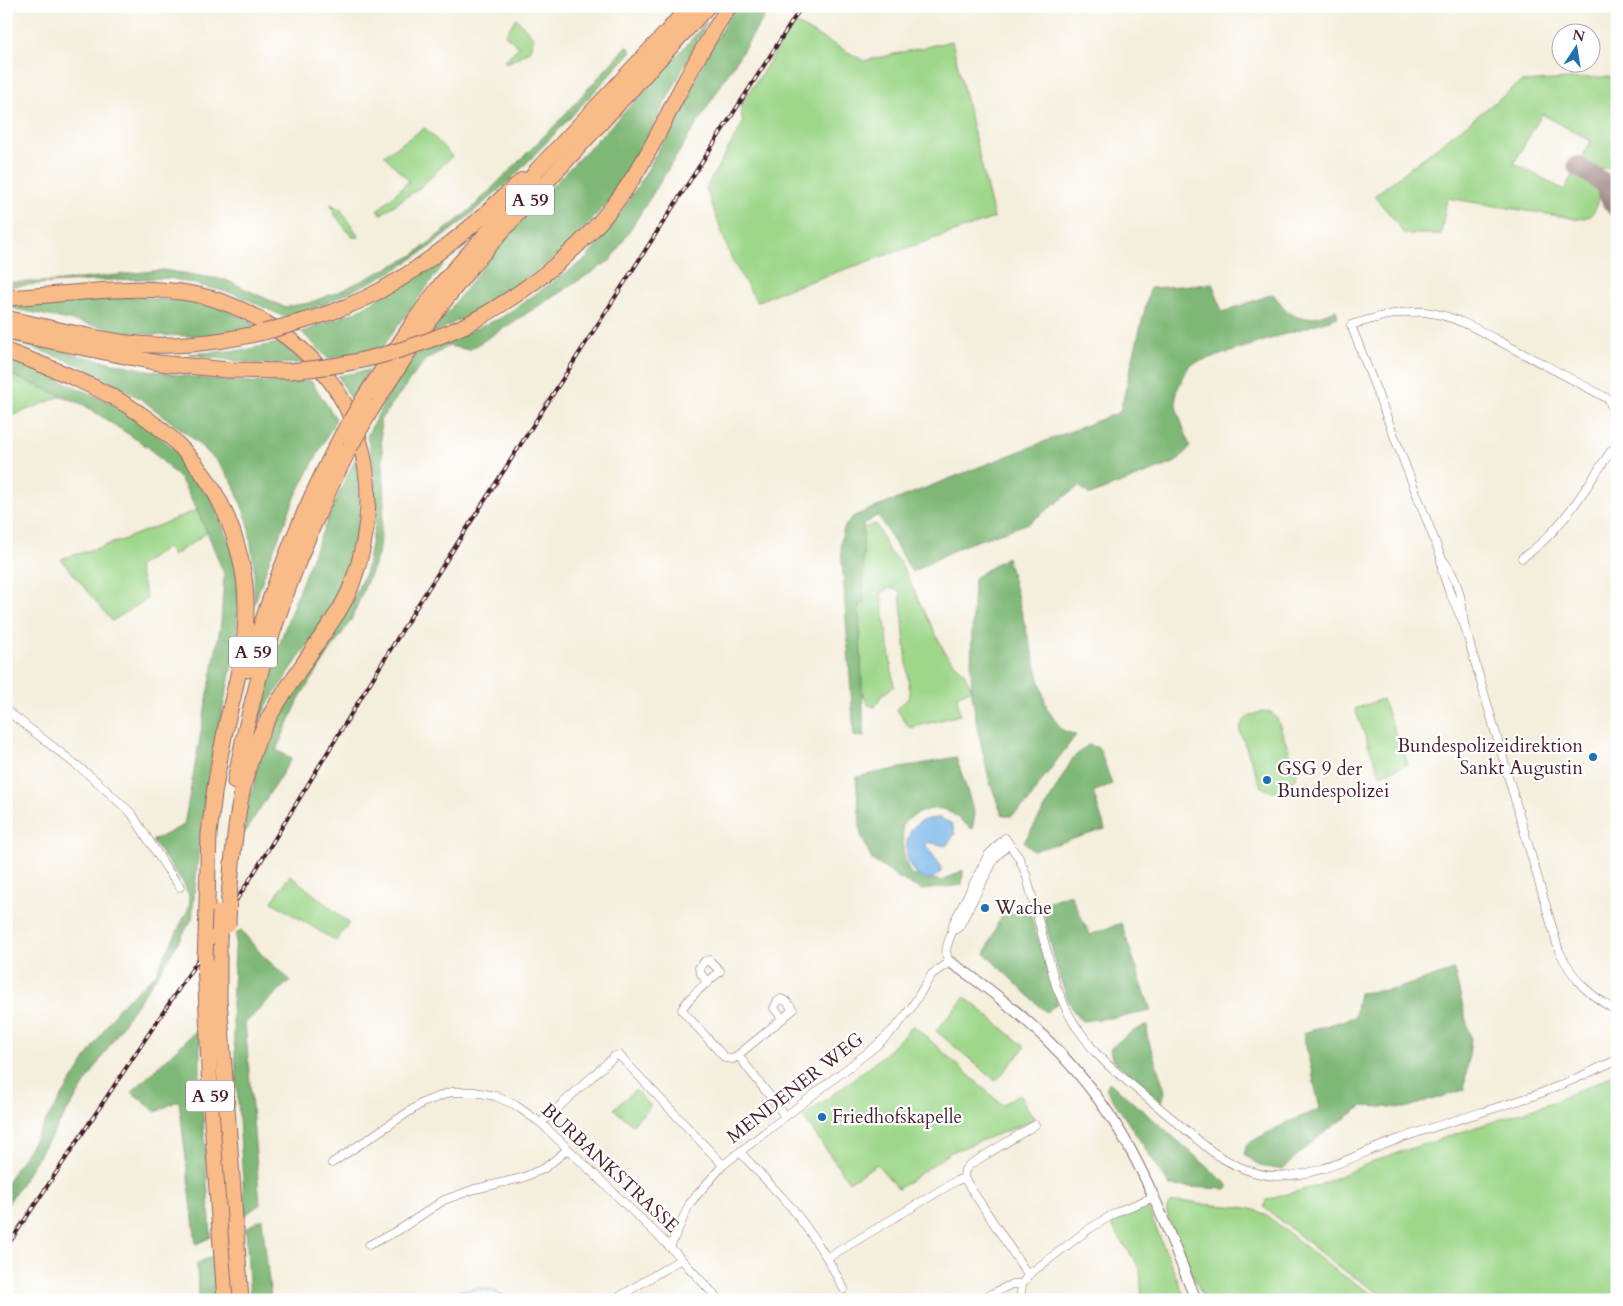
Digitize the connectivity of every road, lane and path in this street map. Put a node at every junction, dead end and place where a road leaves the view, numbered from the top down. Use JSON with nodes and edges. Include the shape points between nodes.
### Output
{"nodes":[{"id":1,"x":689,"y":6,"type":"edge"},
{"id":2,"x":708,"y":6,"type":"edge"},
{"id":3,"x":729,"y":6,"type":"edge"},
{"id":4,"x":537,"y":170,"type":"junction"},
{"id":5,"x":6,"y":298,"type":"edge"},
{"id":6,"x":6,"y":318,"type":"edge"},
{"id":7,"x":6,"y":332,"type":"edge"},
{"id":8,"x":6,"y":351,"type":"edge"},
{"id":9,"x":1609,"y":400,"type":"junction"},
{"id":10,"x":369,"y":402,"type":"junction"},
{"id":11,"x":1617,"y":404,"type":"edge"},
{"id":12,"x":1617,"y":435,"type":"edge"},
{"id":13,"x":346,"y":441,"type":"junction"},
{"id":14,"x":1614,"y":448,"type":"edge"},
{"id":15,"x":1522,"y":558,"type":"dead end"},
{"id":16,"x":6,"y":710,"type":"edge"},
{"id":17,"x":227,"y":875,"type":"junction"},
{"id":18,"x":180,"y":887,"type":"dead end"},
{"id":19,"x":216,"y":892,"type":"junction"},
{"id":20,"x":224,"y":918,"type":"junction"},
{"id":21,"x":213,"y":937,"type":"junction"},
{"id":22,"x":950,"y":962,"type":"junction"},
{"id":23,"x":708,"y":983,"type":"dead end"},
{"id":24,"x":1617,"y":1011,"type":"edge"},
{"id":25,"x":782,"y":1018,"type":"dead end"},
{"id":26,"x":222,"y":1049,"type":"junction"},
{"id":27,"x":738,"y":1055,"type":"junction"},
{"id":28,"x":1617,"y":1060,"type":"edge"},
{"id":29,"x":785,"y":1116,"type":"junction"},
{"id":30,"x":541,"y":1123,"type":"junction"},
{"id":31,"x":1035,"y":1125,"type":"dead end"},
{"id":32,"x":568,"y":1149,"type":"junction"},
{"id":33,"x":740,"y":1152,"type":"junction"},
{"id":34,"x":332,"y":1163,"type":"dead end"},
{"id":35,"x":722,"y":1165,"type":"junction"},
{"id":36,"x":964,"y":1178,"type":"junction"},
{"id":37,"x":1154,"y":1198,"type":"junction"},
{"id":38,"x":369,"y":1245,"type":"dead end"},
{"id":39,"x":670,"y":1247,"type":"junction"},
{"id":40,"x":827,"y":1258,"type":"junction"},
{"id":41,"x":682,"y":1259,"type":"junction"},
{"id":42,"x":1028,"y":1275,"type":"junction"},
{"id":43,"x":1022,"y":1284,"type":"junction"},
{"id":44,"x":844,"y":1289,"type":"dead end"},
{"id":45,"x":225,"y":1300,"type":"edge"},
{"id":46,"x":240,"y":1300,"type":"edge"},
{"id":47,"x":614,"y":1300,"type":"edge"},
{"id":48,"x":719,"y":1300,"type":"edge"},
{"id":49,"x":979,"y":1300,"type":"edge"},
{"id":50,"x":1023,"y":1300,"type":"edge"},
{"id":51,"x":1196,"y":1300,"type":"edge"}],
"edges":[{"from":1,"to":4,"type":"highway","number":"A 59"},
{"from":2,"to":10,"type":"highway","number":"A 59","via":[[470,267]]},
{"from":3,"to":7,"type":"highway","bridge":true,"via":[[642,164],[608,212],[552,269],[520,293],[468,324],[392,354],[290,371],[227,370],[159,363]]},
{"from":4,"to":6,"type":"highway","bridge":true,"via":[[430,259],[352,304],[300,322],[236,338],[157,344],[128,343]]},
{"from":4,"to":10,"type":"highway","number":"A 59","via":[[512,205],[417,317]]},
{"from":5,"to":17,"type":"highway","via":[[142,289],[199,295],[226,303],[282,332],[311,356],[330,379],[355,423],[368,483],[360,559],[338,612],[271,715],[258,741],[245,780]]},
{"from":8,"to":19,"type":"highway","via":[[99,390],[156,424],[193,459],[228,519],[244,570],[245,634],[209,834]]},
{"from":9,"to":11,"type":"street"},
{"from":9,"to":12,"type":"street"},
{"from":9,"to":24,"type":"street","via":[[1478,330],[1444,316],[1399,313],[1351,326],[1464,624],[1559,951],[1581,987]]},
{"from":10,"to":13,"type":"highway","number":"A 59","bridge":true},
{"from":12,"to":14,"type":"street"},
{"from":13,"to":17,"type":"highway","number":"A 59","via":[[280,606],[252,701],[230,812]]},
{"from":13,"to":19,"type":"highway","number":"A 59","via":[[310,500],[276,580],[254,646],[226,760]]},
{"from":14,"to":15,"type":"street","via":[[1560,524],[1546,540]]},
{"from":16,"to":18,"type":"street","via":[[93,778],[132,814]]},
{"from":17,"to":19,"type":"highway"},
{"from":19,"to":20,"type":"highway","bridge":true},
{"from":19,"to":21,"type":"highway","number":"A 59","via":[[206,918]]},
{"from":20,"to":21,"type":"highway","number":"A 59","bridge":true},
{"from":20,"to":26,"type":"highway","via":[[227,998]]},
{"from":21,"to":26,"type":"highway","number":"A 59"},
{"from":21,"to":45,"type":"highway","number":"A 59","bridge":true,"via":[[206,959],[210,1094]]},
{"from":22,"to":28,"type":"street","via":[[946,952],[953,924],[1007,841],[1020,858],[1026,874],[1056,986],[1085,1040],[1109,1066],[1210,1150],[1245,1170],[1276,1176],[1314,1172],[1397,1140],[1546,1091]]},
{"from":22,"to":29,"type":"street","name":"MENDENER WEG","via":[[932,974],[912,1008],[876,1046]]},
{"from":22,"to":37,"type":"street","via":[[1003,1000],[1062,1056],[1107,1112],[1130,1148]]},
{"from":23,"to":27,"type":"street","via":[[684,1004],[682,1010],[725,1058],[733,1059]]},
{"from":25,"to":27,"type":"street"},
{"from":26,"to":46,"type":"highway","number":"A 59"},
{"from":27,"to":29,"type":"street"},
{"from":29,"to":33,"type":"street","name":"MENDENER WEG"},
{"from":30,"to":32,"type":"street","name":"BURBANKSTRASSE"},
{"from":30,"to":34,"type":"street","name":"BURBANKSTRASSE","via":[[495,1096],[451,1092],[422,1103]]},
{"from":30,"to":35,"type":"street","via":[[619,1055]]},
{"from":31,"to":36,"type":"street","via":[[969,1164]]},
{"from":32,"to":38,"type":"street","via":[[545,1168],[522,1178],[475,1188],[444,1200],[399,1230]]},
{"from":32,"to":39,"type":"street","name":"BURBANKSTRASSE"},
{"from":33,"to":35,"type":"street","name":"MENDENER WEG"},
{"from":33,"to":40,"type":"street","via":[[792,1208]]},
{"from":35,"to":39,"type":"street","name":"MENDENER WEG","via":[[690,1203]]},
{"from":36,"to":40,"type":"street"},
{"from":36,"to":42,"type":"street"},
{"from":37,"to":42,"type":"street","via":[[1118,1212],[1089,1229]]},
{"from":37,"to":51,"type":"street"},
{"from":39,"to":41,"type":"street","name":"BURBANKSTRASSE"},
{"from":40,"to":44,"type":"street"},
{"from":41,"to":47,"type":"street"},
{"from":41,"to":48,"type":"street","name":"BURBANKSTRASSE"},
{"from":42,"to":43,"type":"street"},
{"from":43,"to":49,"type":"street","via":[[1012,1284]]},
{"from":43,"to":50,"type":"street"}]}
